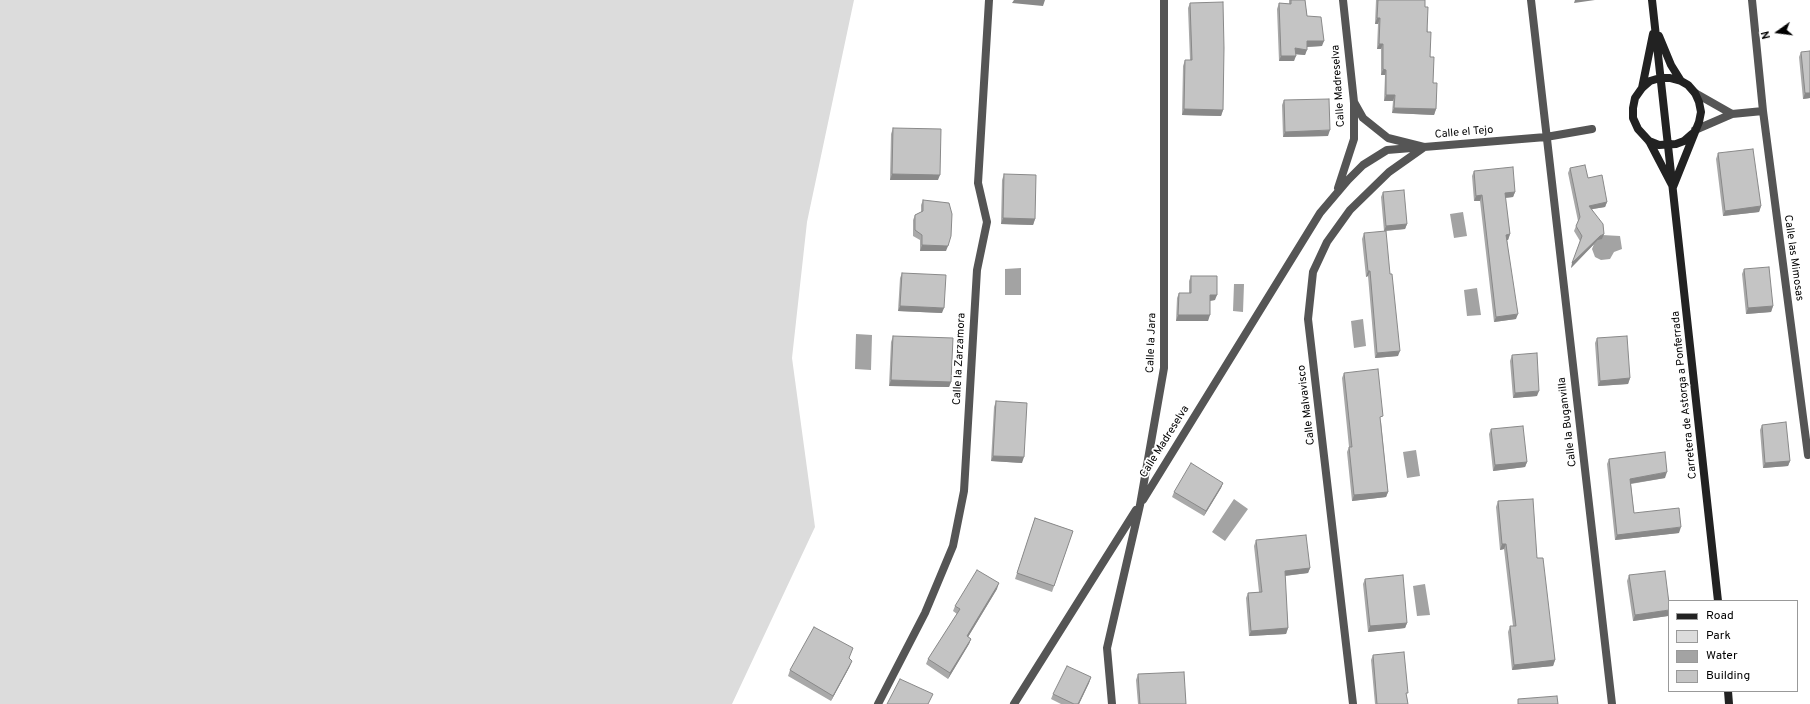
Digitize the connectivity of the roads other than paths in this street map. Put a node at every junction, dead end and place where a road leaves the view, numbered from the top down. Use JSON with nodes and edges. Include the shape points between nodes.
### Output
{"nodes":[{"id":1,"x":989,"y":0,"type":"edge"},
{"id":2,"x":1164,"y":0,"type":"edge"},
{"id":3,"x":1343,"y":0,"type":"edge"},
{"id":4,"x":1531,"y":0,"type":"edge"},
{"id":5,"x":1652,"y":0,"type":"edge"},
{"id":6,"x":1752,"y":0,"type":"edge"},
{"id":7,"x":1655,"y":26,"type":"junction"},
{"id":8,"x":1660,"y":78,"type":"junction"},
{"id":9,"x":1681,"y":80,"type":"junction"},
{"id":10,"x":1642,"y":88,"type":"junction"},
{"id":11,"x":1695,"y":93,"type":"junction"},
{"id":12,"x":1354,"y":102,"type":"junction"},
{"id":13,"x":1763,"y":111,"type":"junction"},
{"id":14,"x":1732,"y":114,"type":"junction"},
{"id":15,"x":1592,"y":129,"type":"dead end"},
{"id":16,"x":1695,"y":130,"type":"junction"},
{"id":17,"x":1546,"y":137,"type":"junction"},
{"id":18,"x":1649,"y":141,"type":"junction"},
{"id":19,"x":1668,"y":146,"type":"junction"},
{"id":20,"x":1424,"y":147,"type":"junction"},
{"id":21,"x":1673,"y":187,"type":"junction"},
{"id":22,"x":1337,"y":193,"type":"junction"},
{"id":23,"x":1808,"y":455,"type":"dead end"},
{"id":24,"x":1140,"y":505,"type":"junction"},
{"id":25,"x":1718,"y":600,"type":"edge"},
{"id":26,"x":1728,"y":692,"type":"edge"},
{"id":27,"x":878,"y":704,"type":"edge"},
{"id":28,"x":1014,"y":704,"type":"edge"},
{"id":29,"x":1112,"y":704,"type":"edge"},
{"id":30,"x":1353,"y":704,"type":"edge"},
{"id":31,"x":1612,"y":704,"type":"edge"},
{"id":32,"x":1729,"y":704,"type":"edge"}],
"edges":[{"from":1,"to":27,"type":"street","name":"Calle la Zarzamora","via":[[978,183],[987,222],[977,270],[964,491],[953,546],[925,613]]},
{"from":2,"to":24,"type":"street","name":"Calle la Jara","via":[[1164,368]]},
{"from":3,"to":12,"type":"street","name":"Calle Madreselva"},
{"from":4,"to":17,"type":"street","name":"Calle la Buganvilla"},
{"from":5,"to":7,"type":"main road","name":"Carretera de Astorga a Ponferrada"},
{"from":6,"to":13,"type":"street","name":"Calle las Mimosas"},
{"from":7,"to":8,"type":"main road","name":"Carretera de Astorga a Ponferrada"},
{"from":7,"to":9,"type":"main road","name":"Carretera de Astorga a Ponferrada","via":[[1671,65]]},
{"from":7,"to":10,"type":"main road","name":"Carretera de Astorga a Ponferrada"},
{"from":8,"to":9,"type":"main road"},
{"from":8,"to":10,"type":"main road","via":[[1650,81]]},
{"from":8,"to":19,"type":"main road","name":"Carretera de Astorga a Ponferrada"},
{"from":9,"to":11,"type":"main road","name":"Carretera de Astorga a Ponferrada"},
{"from":10,"to":18,"type":"main road","name":"Carretera de Astorga a Ponferrada","via":[[1636,98],[1633,118],[1638,130]]},
{"from":11,"to":14,"type":"street"},
{"from":11,"to":16,"type":"main road","name":"Carretera de Astorga a Ponferrada","via":[[1701,112]]},
{"from":12,"to":20,"type":"street","name":"Calle el Tejo","via":[[1363,118],[1388,138]]},
{"from":12,"to":22,"type":"street","name":"Calle Madreselva","via":[[1354,139]]},
{"from":13,"to":14,"type":"street"},
{"from":13,"to":23,"type":"street","name":"Calle las Mimosas"},
{"from":14,"to":16,"type":"street"},
{"from":15,"to":17,"type":"street","name":"Calle el Tejo"},
{"from":16,"to":19,"type":"main road","via":[[1684,141]]},
{"from":16,"to":21,"type":"main road","name":"Carretera de Astorga a Ponferrada"},
{"from":17,"to":20,"type":"street","name":"Calle el Tejo"},
{"from":17,"to":31,"type":"street","name":"Calle la Buganvilla"},
{"from":18,"to":19,"type":"main road"},
{"from":18,"to":21,"type":"main road","name":"Carretera de Astorga a Ponferrada"},
{"from":19,"to":21,"type":"main road","name":"Carretera de Astorga a Ponferrada"},
{"from":20,"to":22,"type":"street","name":"Calle Madreselva","via":[[1387,150],[1363,165]]},
{"from":20,"to":30,"type":"street","name":"Calle Malvavisco","via":[[1389,172],[1350,210],[1327,242],[1313,272],[1308,319]]},
{"from":21,"to":25,"type":"main road","name":"Carretera de Astorga a Ponferrada"},
{"from":22,"to":24,"type":"street","name":"Calle Madreselva","via":[[1320,213]]},
{"from":24,"to":28,"type":"street","name":"Calle Madreselva"},
{"from":24,"to":29,"type":"street","name":"Calle la Jara","via":[[1107,648]]},
{"from":26,"to":32,"type":"main road"}]}
